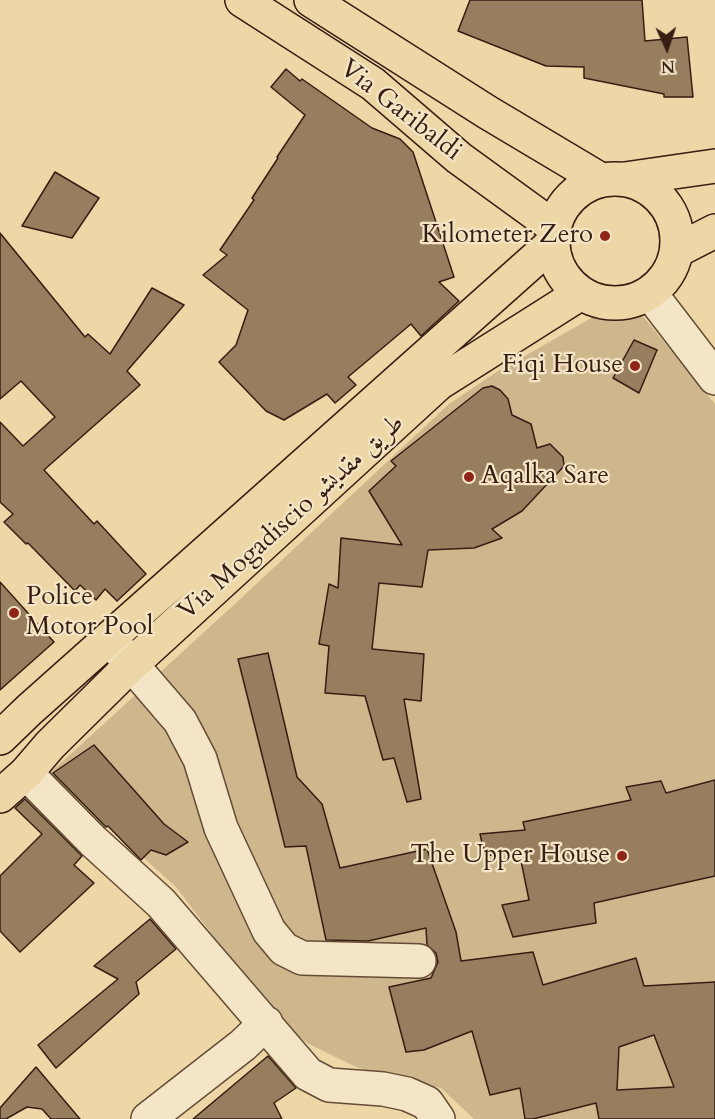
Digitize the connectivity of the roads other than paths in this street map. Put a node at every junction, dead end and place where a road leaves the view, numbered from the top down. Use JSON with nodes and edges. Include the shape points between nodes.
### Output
{"nodes":[{"id":1,"x":243,"y":0,"type":"edge"},
{"id":2,"x":311,"y":0,"type":"edge"},
{"id":3,"x":715,"y":166,"type":"edge"},
{"id":4,"x":612,"y":179,"type":"junction"},
{"id":5,"x":715,"y":231,"type":"edge"},
{"id":6,"x":554,"y":235,"type":"junction"},
{"id":7,"x":678,"y":250,"type":"junction"},
{"id":8,"x":581,"y":293,"type":"junction"},
{"id":9,"x":650,"y":293,"type":"junction"},
{"id":10,"x":715,"y":378,"type":"edge"},
{"id":11,"x":109,"y":640,"type":"junction"},
{"id":12,"x":132,"y":664,"type":"junction"},
{"id":13,"x":0,"y":738,"type":"edge"},
{"id":14,"x":26,"y":773,"type":"junction"},
{"id":15,"x":0,"y":796,"type":"edge"},
{"id":16,"x":419,"y":961,"type":"dead end"},
{"id":17,"x":266,"y":1023,"type":"junction"},
{"id":18,"x":148,"y":1119,"type":"edge"},
{"id":19,"x":438,"y":1119,"type":"edge"}],
"edges":[{"from":1,"to":6,"type":"main road","name":"Via Garibaldi","via":[[373,84]]},
{"from":2,"to":4,"type":"main road","name":"Via Garibaldi","via":[[487,112]]},
{"from":3,"to":4,"type":"main road"},
{"from":4,"to":6,"type":"main road","via":[[585,186],[571,196],[561,211]]},
{"from":4,"to":7,"type":"main road","via":[[642,184],[658,195],[671,211]]},
{"from":5,"to":7,"type":"main road"},
{"from":6,"to":8,"type":"main road","via":[[557,262],[566,280]]},
{"from":6,"to":11,"type":"main road","name":"Via Mogadiscio طريق مقديشو"},
{"from":7,"to":9,"type":"main road","via":[[673,267]]},
{"from":8,"to":9,"type":"main road","via":[[615,303],[633,301]]},
{"from":8,"to":12,"type":"main road","name":"Via Mogadiscio طريق مقديشو","via":[[439,383]]},
{"from":9,"to":10,"type":"street"},
{"from":11,"to":12,"type":"street"},
{"from":11,"to":13,"type":"main road","name":"Via Mogadiscio طريق مقديشو"},
{"from":12,"to":14,"type":"main road","name":"Via Mogadiscio طريق مقديشو"},
{"from":12,"to":16,"type":"street","via":[[180,721],[200,759],[226,838],[268,931],[285,950],[302,958]]},
{"from":14,"to":15,"type":"main road","name":"Via Mogadiscio طريق مقديشو"},
{"from":14,"to":17,"type":"street","via":[[161,903]]},
{"from":17,"to":18,"type":"street","via":[[243,1046]]},
{"from":17,"to":19,"type":"street","via":[[308,1074],[329,1085],[407,1094],[427,1103]]}]}
